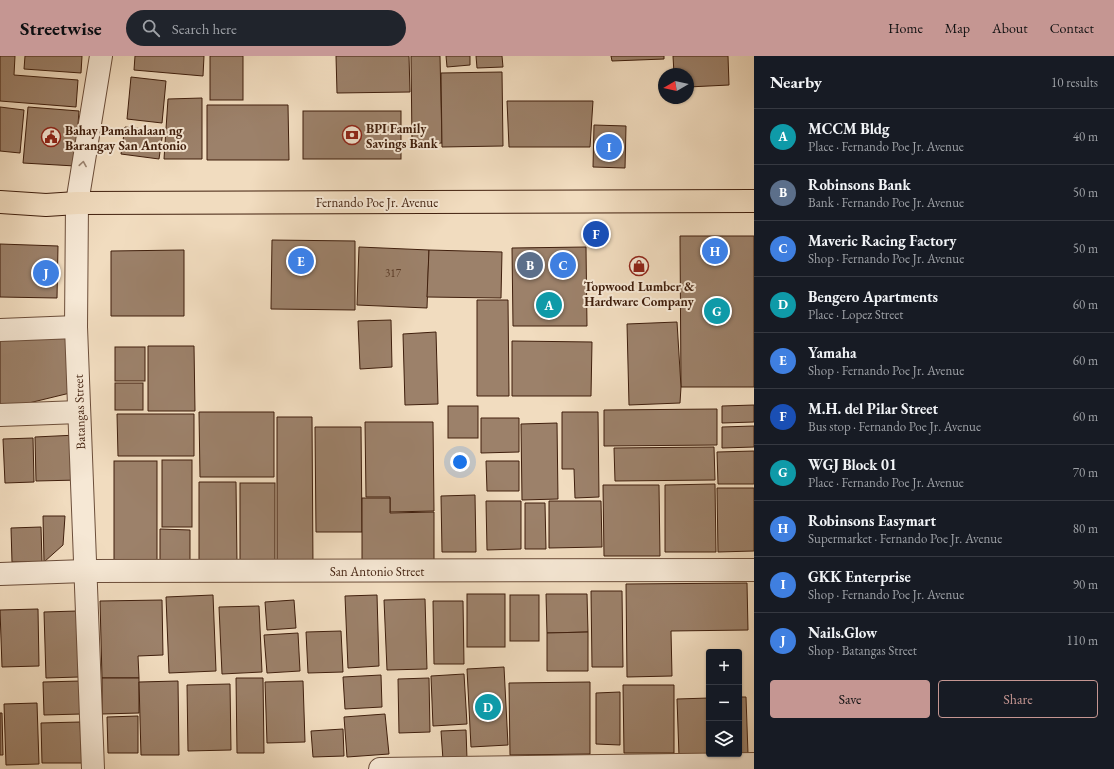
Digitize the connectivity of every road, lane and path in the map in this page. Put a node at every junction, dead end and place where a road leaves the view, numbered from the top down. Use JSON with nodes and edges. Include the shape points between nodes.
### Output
{"nodes":[{"id":1,"x":101,"y":56,"type":"edge"},
{"id":2,"x":754,"y":201,"type":"edge"},
{"id":3,"x":0,"y":202,"type":"edge"},
{"id":4,"x":77,"y":203,"type":"junction"},
{"id":5,"x":76,"y":327,"type":"junction"},
{"id":6,"x":0,"y":330,"type":"edge"},
{"id":7,"x":79,"y":412,"type":"junction"},
{"id":8,"x":0,"y":415,"type":"edge"},
{"id":9,"x":754,"y":570,"type":"edge"},
{"id":10,"x":85,"y":571,"type":"junction"},
{"id":11,"x":0,"y":574,"type":"edge"},
{"id":12,"x":754,"y":764,"type":"edge"},
{"id":13,"x":93,"y":769,"type":"edge"},
{"id":14,"x":380,"y":769,"type":"edge"}],
"edges":[{"from":4,"to":1,"type":"street","name":"Batangas Street","one_way":true},
{"from":2,"to":4,"type":"main road","name":"Fernando Poe Jr. Avenue"},
{"from":3,"to":4,"type":"main road","name":"Fernando Poe Jr. Avenue","via":[[46,205]]},
{"from":4,"to":5,"type":"street","name":"Batangas Street"},
{"from":5,"to":6,"type":"street"},
{"from":5,"to":7,"type":"street","name":"Batangas Street"},
{"from":7,"to":8,"type":"street"},
{"from":7,"to":10,"type":"street","name":"Batangas Street"},
{"from":9,"to":10,"type":"street","name":"San Antonio Street"},
{"from":10,"to":11,"type":"street","name":"San Antonio Street"},
{"from":10,"to":13,"type":"street","name":"Batangas Street"},
{"from":12,"to":14,"type":"street"}]}
